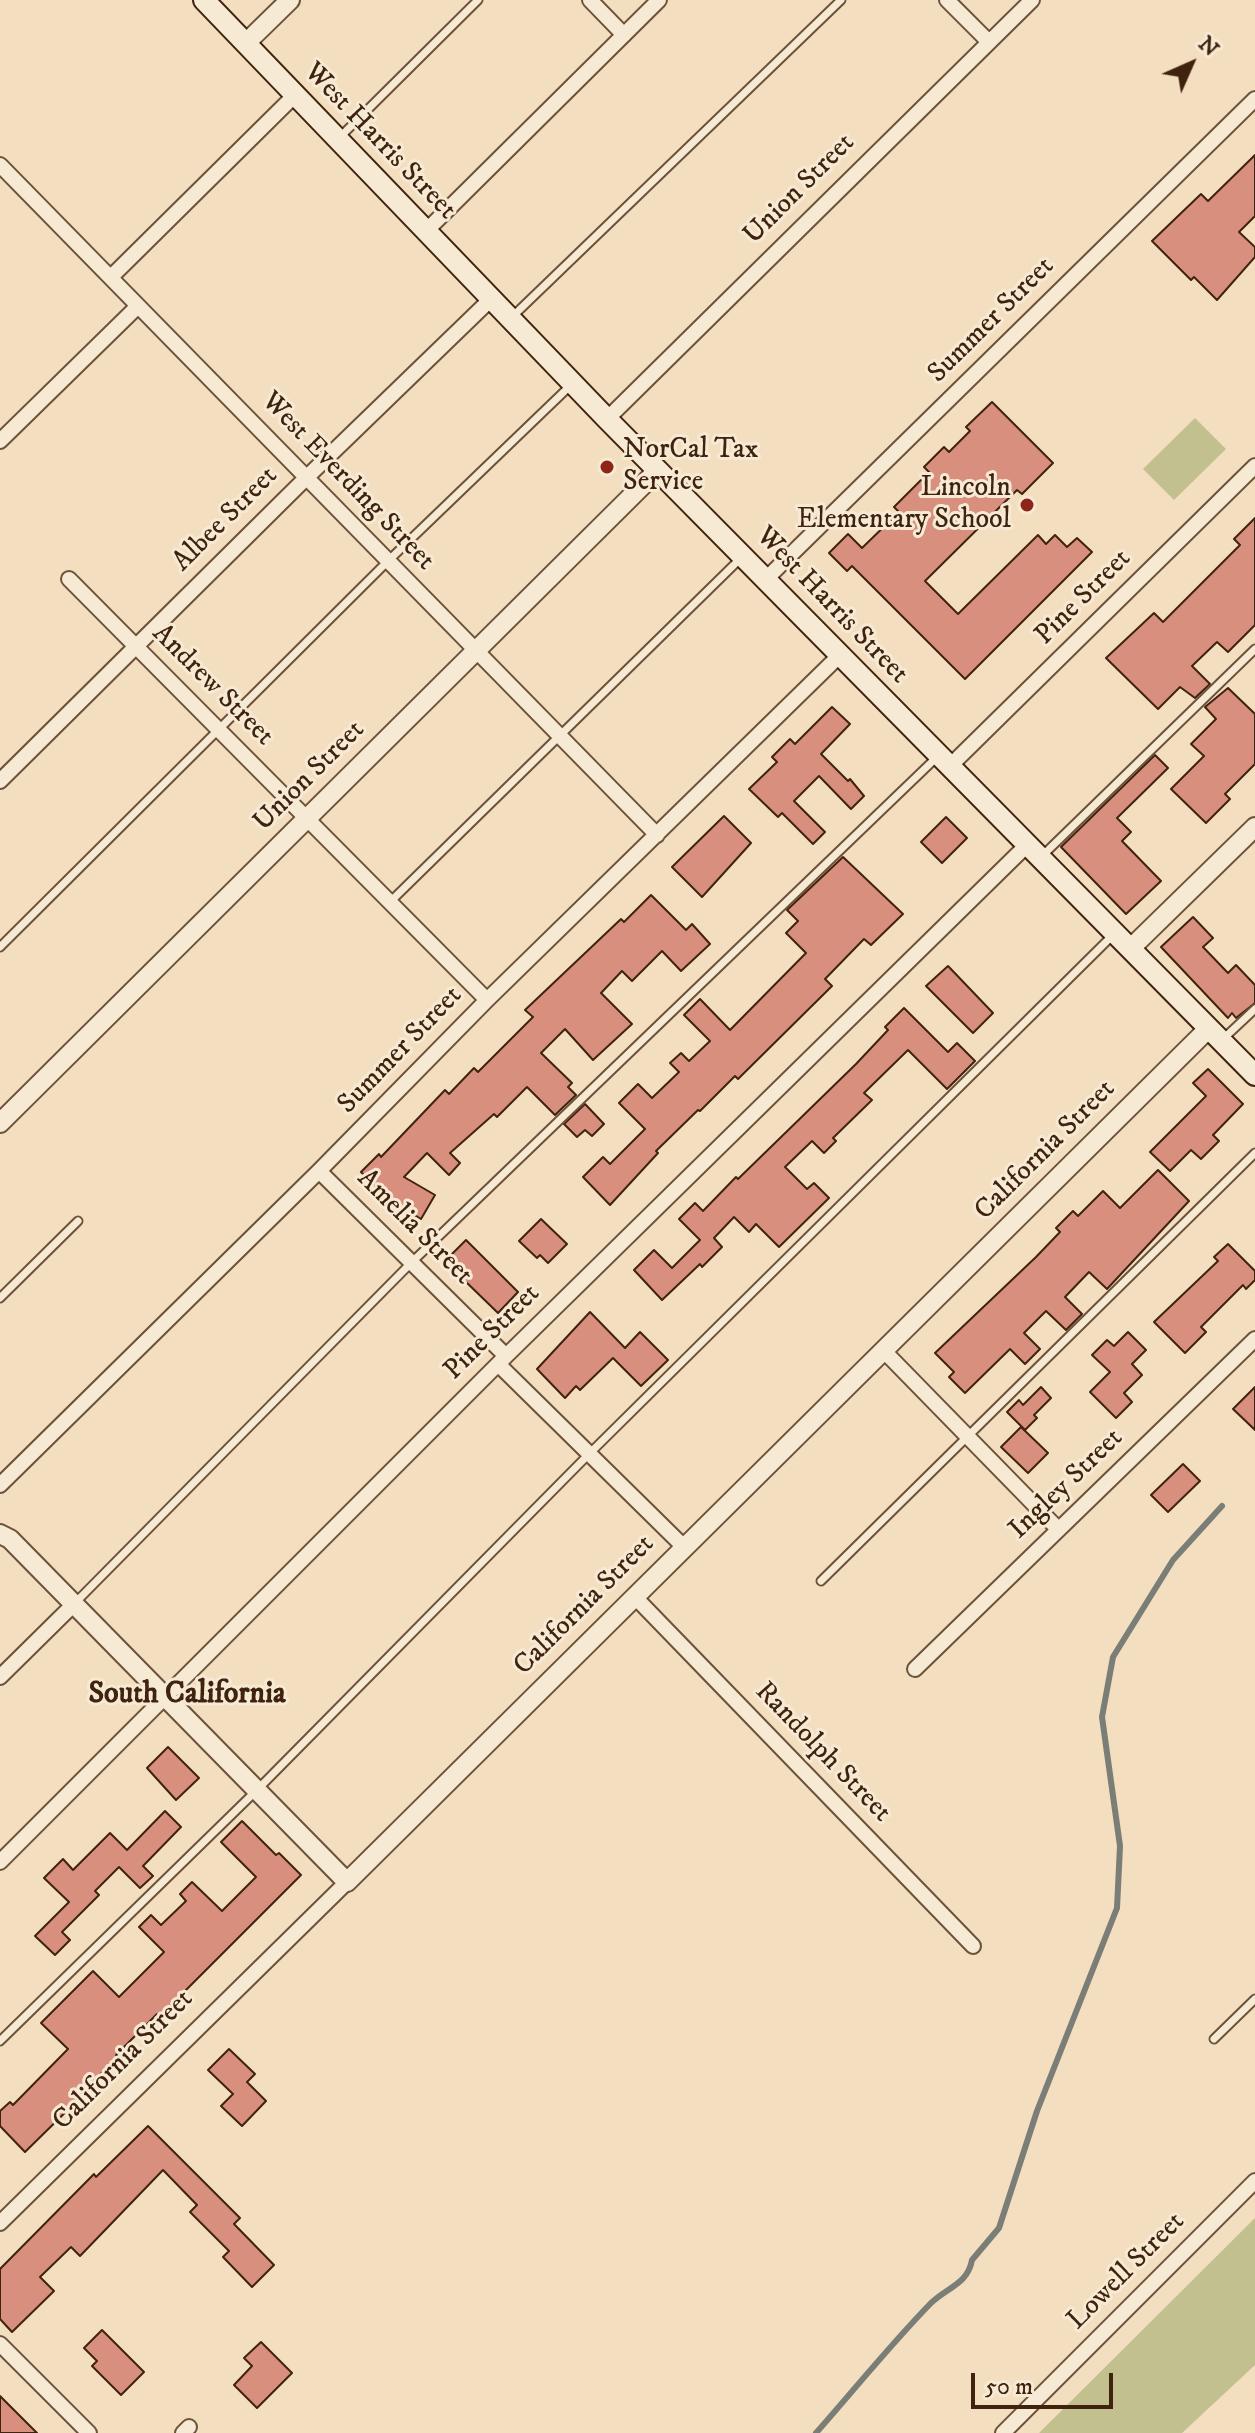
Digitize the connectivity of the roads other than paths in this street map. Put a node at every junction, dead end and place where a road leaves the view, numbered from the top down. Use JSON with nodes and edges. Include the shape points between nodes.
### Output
{"nodes":[{"id":1,"x":204,"y":0,"type":"edge"},
{"id":2,"x":290,"y":0,"type":"edge"},
{"id":3,"x":478,"y":0,"type":"edge"},
{"id":4,"x":590,"y":0,"type":"edge"},
{"id":5,"x":659,"y":0,"type":"edge"},
{"id":6,"x":841,"y":0,"type":"edge"},
{"id":7,"x":947,"y":0,"type":"edge"},
{"id":8,"x":1032,"y":0,"type":"edge"},
{"id":9,"x":624,"y":35,"type":"junction"},
{"id":10,"x":989,"y":42,"type":"junction"},
{"id":11,"x":246,"y":43,"type":"junction"},
{"id":12,"x":295,"y":95,"type":"junction"},
{"id":13,"x":1255,"y":99,"type":"edge"},
{"id":14,"x":338,"y":139,"type":"junction"},
{"id":15,"x":0,"y":165,"type":"edge"},
{"id":16,"x":425,"y":232,"type":"junction"},
{"id":17,"x":111,"y":277,"type":"junction"},
{"id":18,"x":491,"y":299,"type":"junction"},
{"id":19,"x":138,"y":306,"type":"junction"},
{"id":20,"x":510,"y":319,"type":"junction"},
{"id":21,"x":572,"y":383,"type":"junction"},
{"id":22,"x":607,"y":419,"type":"junction"},
{"id":23,"x":0,"y":441,"type":"edge"},
{"id":24,"x":1255,"y":466,"type":"edge"},
{"id":25,"x":658,"y":470,"type":"junction"},
{"id":26,"x":306,"y":478,"type":"junction"},
{"id":27,"x":743,"y":556,"type":"junction"},
{"id":28,"x":388,"y":561,"type":"junction"},
{"id":29,"x":69,"y":579,"type":"dead end"},
{"id":30,"x":765,"y":580,"type":"junction"},
{"id":31,"x":136,"y":647,"type":"junction"},
{"id":32,"x":1255,"y":649,"type":"edge"},
{"id":33,"x":477,"y":651,"type":"junction"},
{"id":34,"x":840,"y":655,"type":"junction"},
{"id":35,"x":220,"y":731,"type":"junction"},
{"id":36,"x":560,"y":736,"type":"junction"},
{"id":37,"x":944,"y":761,"type":"junction"},
{"id":38,"x":0,"y":781,"type":"edge"},
{"id":39,"x":307,"y":819,"type":"junction"},
{"id":40,"x":1255,"y":827,"type":"edge"},
{"id":41,"x":657,"y":835,"type":"junction"},
{"id":42,"x":1033,"y":852,"type":"junction"},
{"id":43,"x":391,"y":901,"type":"junction"},
{"id":44,"x":1115,"y":934,"type":"junction"},
{"id":45,"x":0,"y":947,"type":"edge"},
{"id":46,"x":1130,"y":949,"type":"junction"},
{"id":47,"x":487,"y":1000,"type":"junction"},
{"id":48,"x":1255,"y":1009,"type":"edge"},
{"id":49,"x":1216,"y":1034,"type":"junction"},
{"id":50,"x":1255,"y":1075,"type":"edge"},
{"id":51,"x":0,"y":1123,"type":"edge"},
{"id":52,"x":1255,"y":1153,"type":"edge"},
{"id":53,"x":319,"y":1171,"type":"junction"},
{"id":54,"x":78,"y":1221,"type":"dead end"},
{"id":55,"x":412,"y":1262,"type":"junction"},
{"id":56,"x":0,"y":1298,"type":"edge"},
{"id":57,"x":1255,"y":1339,"type":"edge"},
{"id":58,"x":884,"y":1351,"type":"junction"},
{"id":59,"x":502,"y":1360,"type":"junction"},
{"id":60,"x":966,"y":1436,"type":"junction"},
{"id":61,"x":589,"y":1454,"type":"junction"},
{"id":62,"x":0,"y":1485,"type":"edge"},
{"id":63,"x":1058,"y":1529,"type":"junction"},
{"id":64,"x":0,"y":1534,"type":"edge"},
{"id":65,"x":684,"y":1547,"type":"junction"},
{"id":66,"x":821,"y":1581,"type":"dead end"},
{"id":67,"x":634,"y":1596,"type":"junction"},
{"id":68,"x":73,"y":1605,"type":"junction"},
{"id":69,"x":915,"y":1669,"type":"dead end"},
{"id":70,"x":0,"y":1677,"type":"edge"},
{"id":71,"x":167,"y":1697,"type":"junction"},
{"id":72,"x":258,"y":1789,"type":"junction"},
{"id":73,"x":0,"y":1862,"type":"edge"},
{"id":74,"x":347,"y":1882,"type":"junction"},
{"id":75,"x":973,"y":1946,"type":"dead end"},
{"id":76,"x":1255,"y":1999,"type":"edge"},
{"id":77,"x":1214,"y":2039,"type":"dead end"},
{"id":78,"x":0,"y":2041,"type":"edge"},
{"id":79,"x":1255,"y":2181,"type":"edge"},
{"id":80,"x":0,"y":2223,"type":"edge"},
{"id":81,"x":0,"y":2344,"type":"edge"},
{"id":82,"x":85,"y":2432,"type":"edge"},
{"id":83,"x":1003,"y":2433,"type":"edge"}],
"edges":[{"from":1,"to":11,"type":"main road","name":"West Harris Street"},
{"from":2,"to":11,"type":"street"},
{"from":3,"to":14,"type":"lane"},
{"from":4,"to":9,"type":"street"},
{"from":5,"to":9,"type":"street"},
{"from":6,"to":20,"type":"lane"},
{"from":7,"to":10,"type":"street"},
{"from":8,"to":10,"type":"street","name":"Union Street"},
{"from":9,"to":16,"type":"street"},
{"from":10,"to":22,"type":"street","name":"Union Street"},
{"from":11,"to":12,"type":"main road","name":"West Harris Street"},
{"from":12,"to":14,"type":"main road","name":"West Harris Street"},
{"from":12,"to":17,"type":"street"},
{"from":13,"to":30,"type":"street","name":"Summer Street"},
{"from":14,"to":16,"type":"main road","name":"West Harris Street"},
{"from":15,"to":17,"type":"street","name":"West Everding Street"},
{"from":16,"to":18,"type":"main road","name":"West Harris Street"},
{"from":17,"to":19,"type":"street","name":"West Everding Street"},
{"from":18,"to":20,"type":"main road","name":"West Harris Street"},
{"from":18,"to":26,"type":"street","name":"Albee Street"},
{"from":19,"to":23,"type":"street"},
{"from":19,"to":26,"type":"street","name":"West Everding Street"},
{"from":20,"to":21,"type":"main road","name":"West Harris Street"},
{"from":21,"to":22,"type":"main road","name":"West Harris Street"},
{"from":21,"to":28,"type":"lane"},
{"from":22,"to":25,"type":"main road","name":"West Harris Street"},
{"from":24,"to":37,"type":"street","name":"Pine Street"},
{"from":25,"to":27,"type":"main road","name":"West Harris Street"},
{"from":25,"to":33,"type":"street","name":"Union Street"},
{"from":26,"to":28,"type":"street","name":"West Everding Street"},
{"from":26,"to":31,"type":"street","name":"Albee Street"},
{"from":27,"to":30,"type":"main road","name":"West Harris Street"},
{"from":27,"to":36,"type":"lane"},
{"from":28,"to":33,"type":"street","name":"West Everding Street"},
{"from":28,"to":35,"type":"lane"},
{"from":29,"to":31,"type":"street","name":"Andrew Street"},
{"from":30,"to":34,"type":"main road","name":"West Harris Street"},
{"from":31,"to":35,"type":"street","name":"Andrew Street"},
{"from":31,"to":38,"type":"street","name":"Albee Street"},
{"from":32,"to":42,"type":"lane"},
{"from":33,"to":36,"type":"street","name":"West Everding Street"},
{"from":33,"to":39,"type":"street","name":"Union Street"},
{"from":34,"to":37,"type":"main road","name":"West Harris Street"},
{"from":34,"to":41,"type":"street","name":"Summer Street"},
{"from":35,"to":39,"type":"street","name":"Andrew Street"},
{"from":35,"to":45,"type":"lane"},
{"from":36,"to":41,"type":"street","name":"West Everding Street"},
{"from":36,"to":43,"type":"lane"},
{"from":37,"to":42,"type":"main road","name":"West Harris Street"},
{"from":37,"to":55,"type":"lane"},
{"from":39,"to":43,"type":"street","name":"Andrew Street"},
{"from":39,"to":51,"type":"street","name":"Union Street"},
{"from":40,"to":46,"type":"street"},
{"from":41,"to":47,"type":"street","name":"Summer Street"},
{"from":42,"to":44,"type":"main road","name":"West Harris Street"},
{"from":42,"to":59,"type":"street","name":"Pine Street"},
{"from":43,"to":47,"type":"street","name":"Andrew Street"},
{"from":44,"to":46,"type":"main road","name":"West Harris Street"},
{"from":44,"to":61,"type":"lane"},
{"from":46,"to":49,"type":"main road","name":"West Harris Street"},
{"from":47,"to":53,"type":"street","name":"Summer Street"},
{"from":48,"to":49,"type":"lane"},
{"from":49,"to":50,"type":"main road","name":"West Harris Street"},
{"from":49,"to":58,"type":"street","name":"California Street"},
{"from":52,"to":60,"type":"lane"},
{"from":53,"to":55,"type":"street","name":"Amelia Street"},
{"from":53,"to":62,"type":"street","name":"Summer Street"},
{"from":54,"to":56,"type":"lane"},
{"from":55,"to":59,"type":"street","name":"Amelia Street"},
{"from":55,"to":68,"type":"lane"},
{"from":57,"to":63,"type":"street","name":"Ingley Street"},
{"from":58,"to":60,"type":"street"},
{"from":58,"to":65,"type":"street","name":"California Street"},
{"from":59,"to":61,"type":"street","name":"Amelia Street"},
{"from":59,"to":71,"type":"street","name":"Pine Street"},
{"from":60,"to":63,"type":"street"},
{"from":60,"to":66,"type":"lane"},
{"from":61,"to":65,"type":"street","name":"Amelia Street"},
{"from":61,"to":72,"type":"lane"},
{"from":63,"to":69,"type":"street","name":"Ingley Street"},
{"from":64,"to":68,"type":"street"},
{"from":65,"to":67,"type":"street","name":"California Street"},
{"from":67,"to":74,"type":"street","name":"California Street"},
{"from":67,"to":75,"type":"street","name":"Randolph Street"},
{"from":68,"to":70,"type":"street"},
{"from":68,"to":71,"type":"street"},
{"from":71,"to":72,"type":"street"},
{"from":71,"to":73,"type":"street","name":"Pine Street"},
{"from":72,"to":74,"type":"street"},
{"from":72,"to":78,"type":"lane"},
{"from":74,"to":80,"type":"street","name":"California Street"},
{"from":76,"to":77,"type":"lane"},
{"from":79,"to":83,"type":"street","name":"Lowell Street"},
{"from":81,"to":82,"type":"street"}]}
